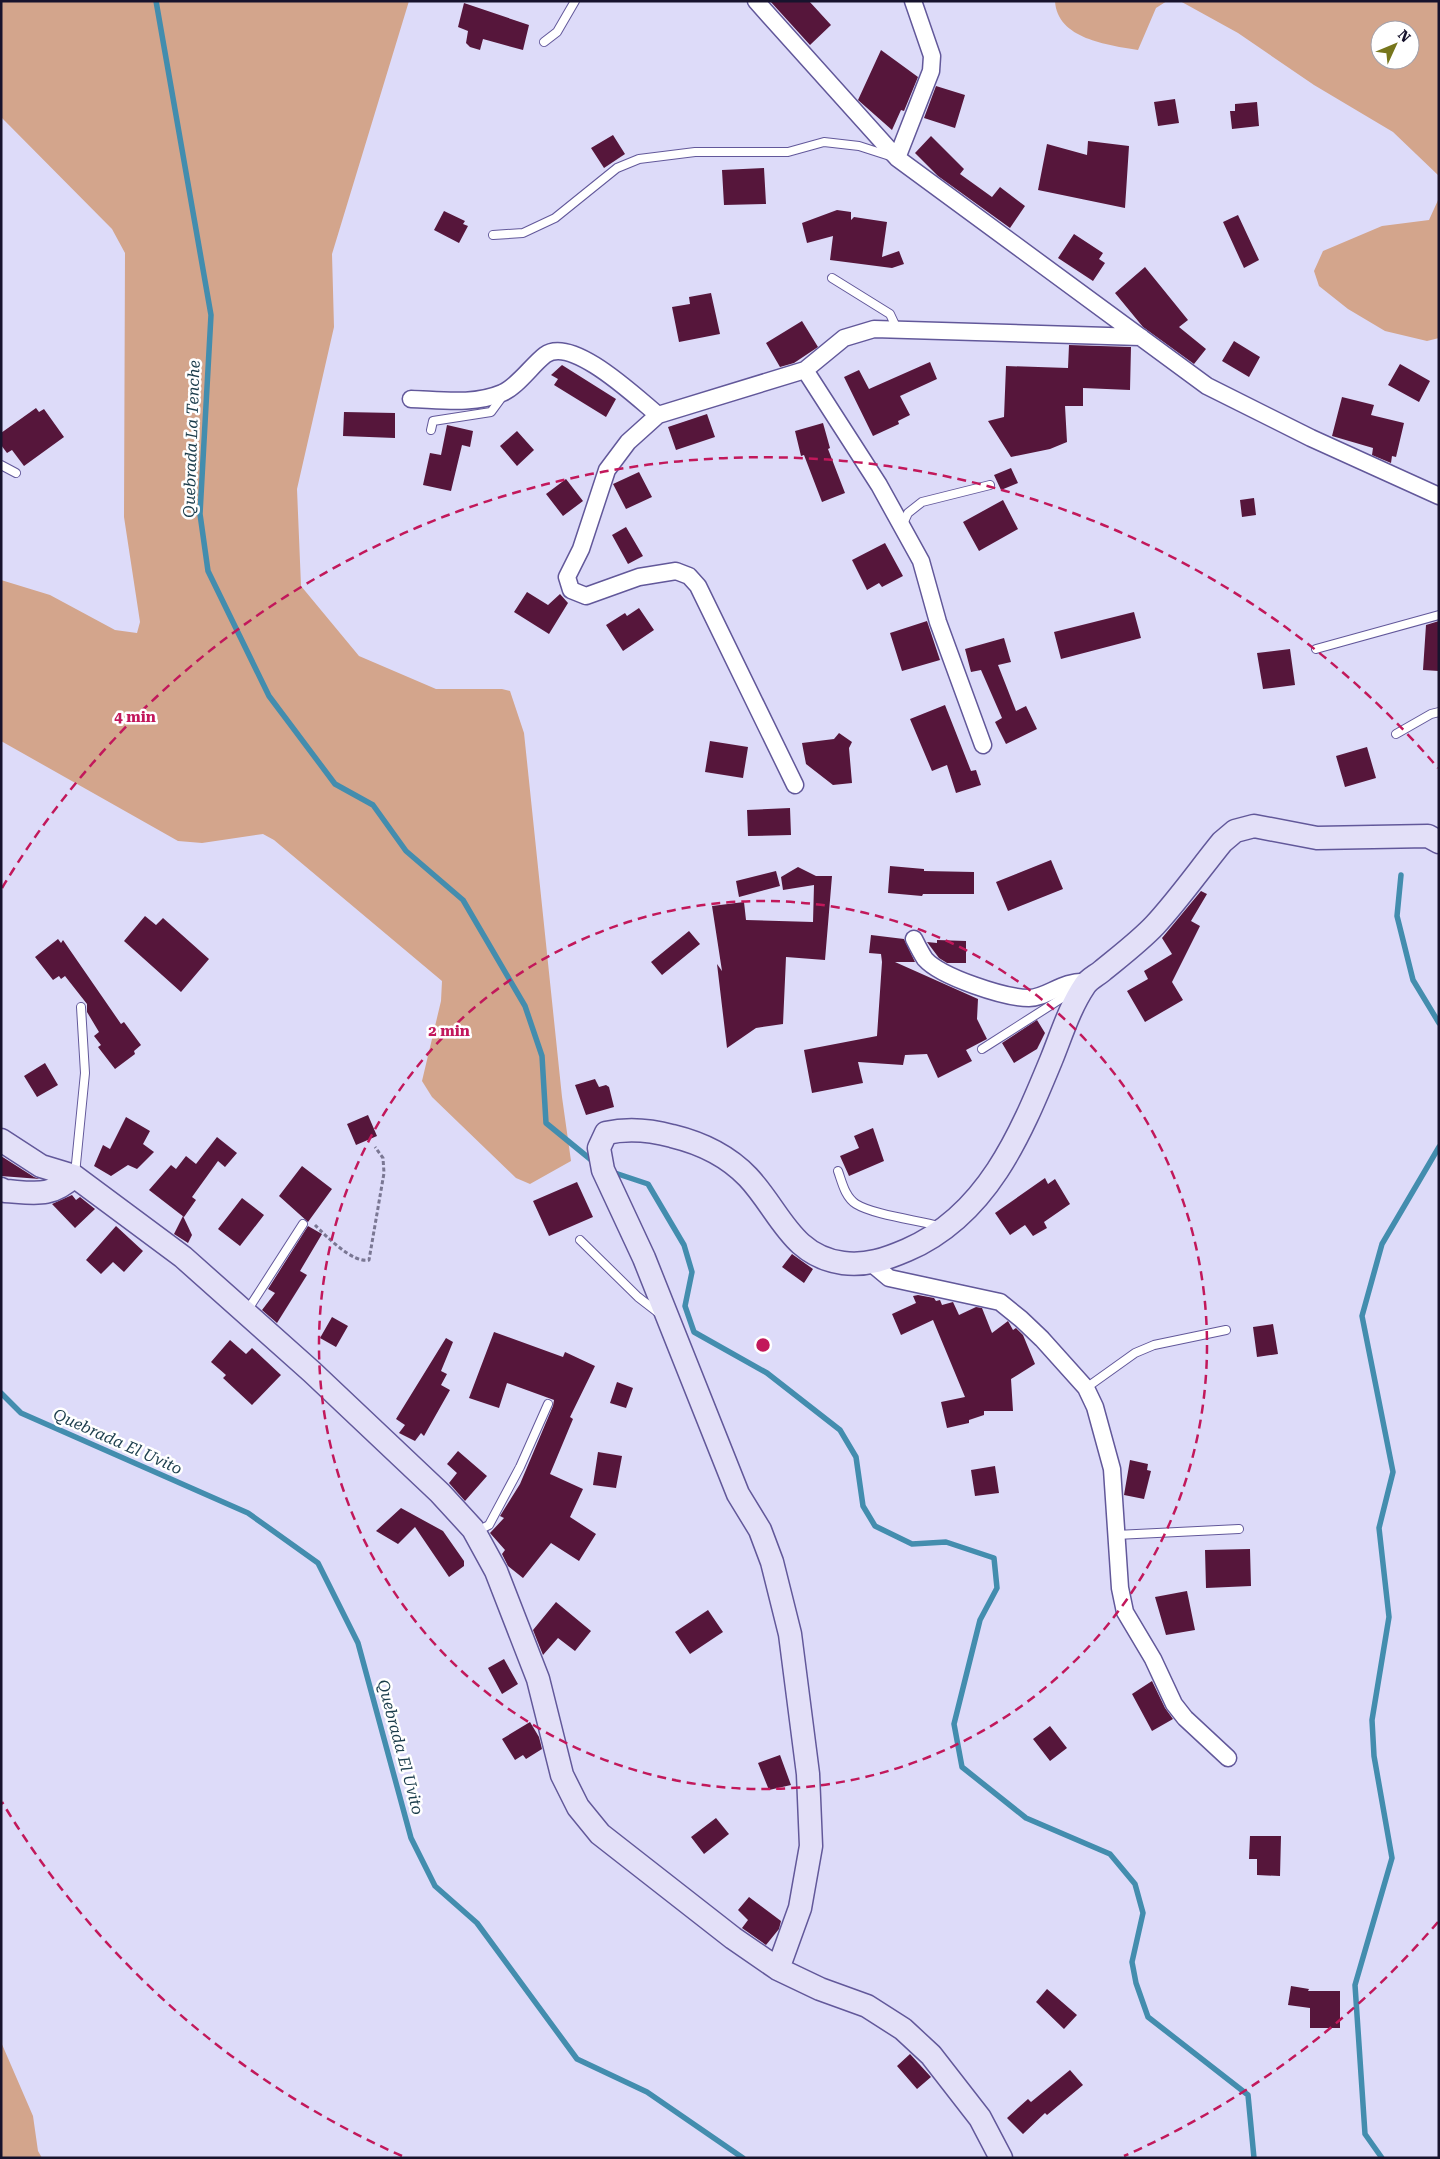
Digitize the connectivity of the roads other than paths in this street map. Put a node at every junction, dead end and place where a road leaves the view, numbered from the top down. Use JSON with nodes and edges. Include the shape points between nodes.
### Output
{"nodes":[{"id":1,"x":575,"y":1,"type":"edge"},
{"id":2,"x":756,"y":1,"type":"edge"},
{"id":3,"x":913,"y":1,"type":"edge"},
{"id":4,"x":544,"y":42,"type":"dead end"},
{"id":5,"x":897,"y":158,"type":"junction"},
{"id":6,"x":493,"y":235,"type":"dead end"},
{"id":7,"x":832,"y":278,"type":"dead end"},
{"id":8,"x":897,"y":329,"type":"junction"},
{"id":9,"x":1141,"y":337,"type":"junction"},
{"id":10,"x":805,"y":370,"type":"junction"},
{"id":11,"x":504,"y":393,"type":"junction"},
{"id":12,"x":411,"y":399,"type":"dead end"},
{"id":13,"x":658,"y":415,"type":"junction"},
{"id":14,"x":431,"y":430,"type":"dead end"},
{"id":15,"x":1,"y":465,"type":"edge"},
{"id":16,"x":16,"y":472,"type":"dead end"},
{"id":17,"x":990,"y":485,"type":"dead end"},
{"id":18,"x":1439,"y":496,"type":"edge"},
{"id":19,"x":902,"y":526,"type":"junction"},
{"id":20,"x":1439,"y":615,"type":"edge"},
{"id":21,"x":1316,"y":649,"type":"dead end"},
{"id":22,"x":1439,"y":712,"type":"edge"},
{"id":23,"x":1396,"y":734,"type":"dead end"},
{"id":24,"x":983,"y":745,"type":"dead end"},
{"id":25,"x":795,"y":785,"type":"dead end"},
{"id":26,"x":1439,"y":842,"type":"edge"},
{"id":27,"x":914,"y":939,"type":"dead end"},
{"id":28,"x":1087,"y":982,"type":"junction"},
{"id":29,"x":81,"y":1007,"type":"dead end"},
{"id":30,"x":982,"y":1049,"type":"dead end"},
{"id":31,"x":1,"y":1140,"type":"edge"},
{"id":32,"x":838,"y":1171,"type":"dead end"},
{"id":33,"x":74,"y":1176,"type":"junction"},
{"id":34,"x":1,"y":1189,"type":"edge"},
{"id":35,"x":303,"y":1224,"type":"road end"},
{"id":36,"x":946,"y":1228,"type":"junction"},
{"id":37,"x":580,"y":1240,"type":"dead end"},
{"id":38,"x":871,"y":1263,"type":"junction"},
{"id":39,"x":245,"y":1312,"type":"junction"},
{"id":40,"x":669,"y":1322,"type":"junction"},
{"id":41,"x":1226,"y":1330,"type":"dead end"},
{"id":42,"x":1086,"y":1388,"type":"junction"},
{"id":43,"x":548,"y":1404,"type":"dead end"},
{"id":44,"x":1239,"y":1530,"type":"dead end"},
{"id":45,"x":475,"y":1532,"type":"junction"},
{"id":46,"x":1116,"y":1535,"type":"junction"},
{"id":47,"x":1228,"y":1758,"type":"dead end"},
{"id":48,"x":778,"y":1969,"type":"junction"},
{"id":49,"x":1001,"y":2158,"type":"edge"}],
"edges":[{"from":1,"to":4,"type":"lane","via":[[557,32]]},
{"from":2,"to":5,"type":"street"},
{"from":3,"to":5,"type":"street","via":[[932,56],[931,71]]},
{"from":5,"to":6,"type":"lane","via":[[860,146],[824,142],[788,152],[695,152],[639,159],[617,168],[555,218],[523,233]]},
{"from":5,"to":9,"type":"street"},
{"from":7,"to":8,"type":"lane","via":[[890,314]]},
{"from":8,"to":9,"type":"street"},
{"from":8,"to":10,"type":"street","via":[[874,329],[844,338]]},
{"from":9,"to":18,"type":"street","via":[[1207,386]]},
{"from":10,"to":13,"type":"street"},
{"from":10,"to":19,"type":"street"},
{"from":11,"to":12,"type":"street","via":[[478,401]]},
{"from":11,"to":13,"type":"street","via":[[547,354],[564,351],[579,356],[615,379]]},
{"from":11,"to":14,"type":"lane","via":[[491,412],[433,421]]},
{"from":13,"to":25,"type":"street","via":[[628,442],[606,470],[581,549],[567,577],[572,590],[586,596],[639,577],[676,571],[688,576],[698,586]]},
{"from":15,"to":16,"type":"lane"},
{"from":17,"to":19,"type":"lane","via":[[922,502],[908,513]]},
{"from":19,"to":24,"type":"street","via":[[921,561],[938,622]]},
{"from":20,"to":21,"type":"lane"},
{"from":22,"to":23,"type":"lane"},
{"from":26,"to":28,"type":"street","via":[[1428,836],[1317,838],[1244,827],[1222,842],[1154,925]]},
{"from":27,"to":28,"type":"street","via":[[926,960],[979,988],[1030,998],[1074,981]]},
{"from":28,"to":30,"type":"lane"},
{"from":28,"to":36,"type":"street","via":[[1075,1001],[1030,1112],[1002,1165],[977,1199]]},
{"from":29,"to":33,"type":"lane","via":[[85,1073]]},
{"from":31,"to":33,"type":"street","via":[[41,1166]]},
{"from":32,"to":36,"type":"lane","via":[[846,1192],[856,1203],[871,1210]]},
{"from":33,"to":34,"type":"street","via":[[63,1187],[48,1194]]},
{"from":33,"to":39,"type":"street","via":[[183,1257]]},
{"from":35,"to":39,"type":"lane"},
{"from":36,"to":38,"type":"street","via":[[918,1245]]},
{"from":37,"to":40,"type":"lane","via":[[638,1297]]},
{"from":38,"to":40,"type":"street","via":[[843,1263],[810,1254],[786,1229],[748,1176],[718,1152],[696,1142],[666,1135],[624,1129],[606,1133],[599,1148],[603,1170],[644,1258]]},
{"from":38,"to":42,"type":"street","via":[[889,1278],[1000,1302],[1035,1332]]},
{"from":39,"to":45,"type":"street","via":[[440,1493]]},
{"from":40,"to":48,"type":"street","via":[[738,1494],[763,1538],[790,1634],[808,1774],[811,1846],[800,1908]]},
{"from":41,"to":42,"type":"lane","via":[[1135,1353]]},
{"from":42,"to":46,"type":"street","via":[[1095,1407],[1112,1469]]},
{"from":43,"to":45,"type":"lane","via":[[489,1525]]},
{"from":44,"to":46,"type":"lane"},
{"from":45,"to":48,"type":"street","via":[[496,1571],[538,1679],[562,1776],[578,1807],[600,1834]]},
{"from":46,"to":47,"type":"street","via":[[1125,1612],[1153,1659],[1174,1704]]},
{"from":48,"to":49,"type":"street","via":[[867,2006],[903,2029],[931,2055],[980,2118]]}]}
